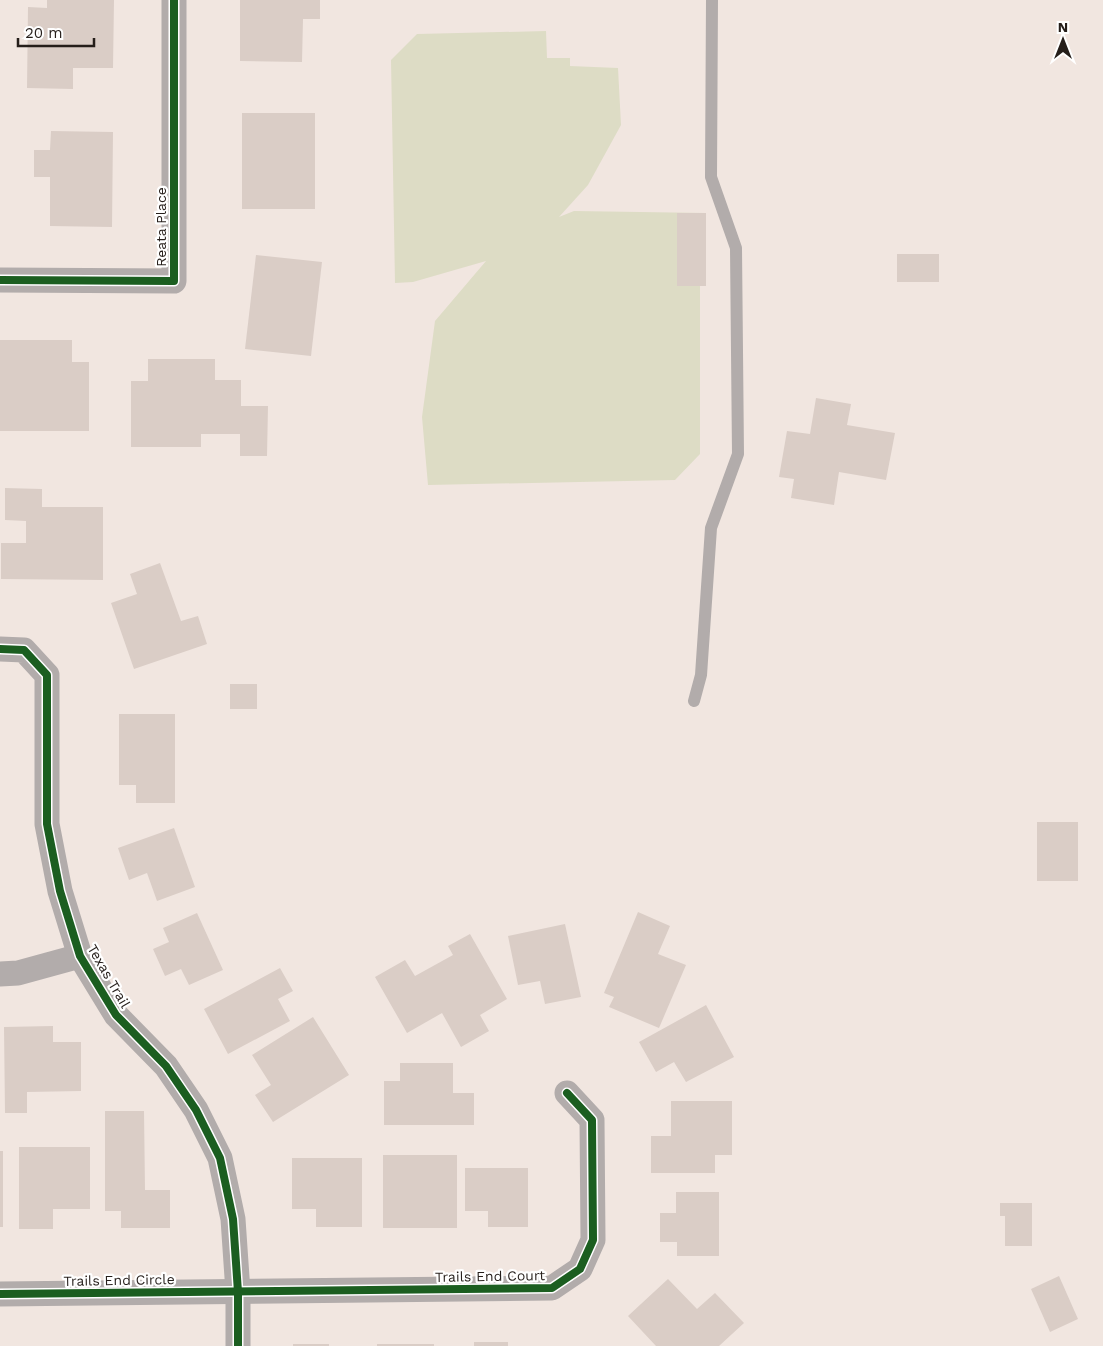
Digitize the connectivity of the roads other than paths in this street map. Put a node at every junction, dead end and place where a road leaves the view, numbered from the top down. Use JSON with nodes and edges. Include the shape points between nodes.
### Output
{"nodes":[{"id":1,"x":174,"y":0,"type":"edge"},
{"id":2,"x":712,"y":0,"type":"edge"},
{"id":3,"x":0,"y":280,"type":"edge"},
{"id":4,"x":0,"y":649,"type":"edge"},
{"id":5,"x":694,"y":701,"type":"dead end"},
{"id":6,"x":80,"y":956,"type":"junction"},
{"id":7,"x":0,"y":974,"type":"edge"},
{"id":8,"x":567,"y":1094,"type":"dead end"},
{"id":9,"x":238,"y":1292,"type":"junction"},
{"id":10,"x":0,"y":1294,"type":"edge"},
{"id":11,"x":238,"y":1346,"type":"edge"}],
"edges":[{"from":1,"to":3,"type":"street","name":"Reata Place","via":[[174,281]]},
{"from":2,"to":5,"type":"lane","via":[[711,178],[736,248],[738,454],[711,528],[701,675]]},
{"from":4,"to":6,"type":"street","name":"Texas Trail","via":[[24,650],[47,675],[47,824],[60,891]]},
{"from":6,"to":7,"type":"street","via":[[18,973]]},
{"from":6,"to":9,"type":"street","name":"Texas Trail","via":[[116,1015],[166,1066],[196,1110],[220,1158],[233,1219]]},
{"from":8,"to":9,"type":"street","name":"Trails End Court","via":[[592,1120],[593,1240],[580,1269],[552,1288]]},
{"from":9,"to":10,"type":"street","name":"Trails End Circle"},
{"from":9,"to":11,"type":"street","name":"Texas Trail"}]}
